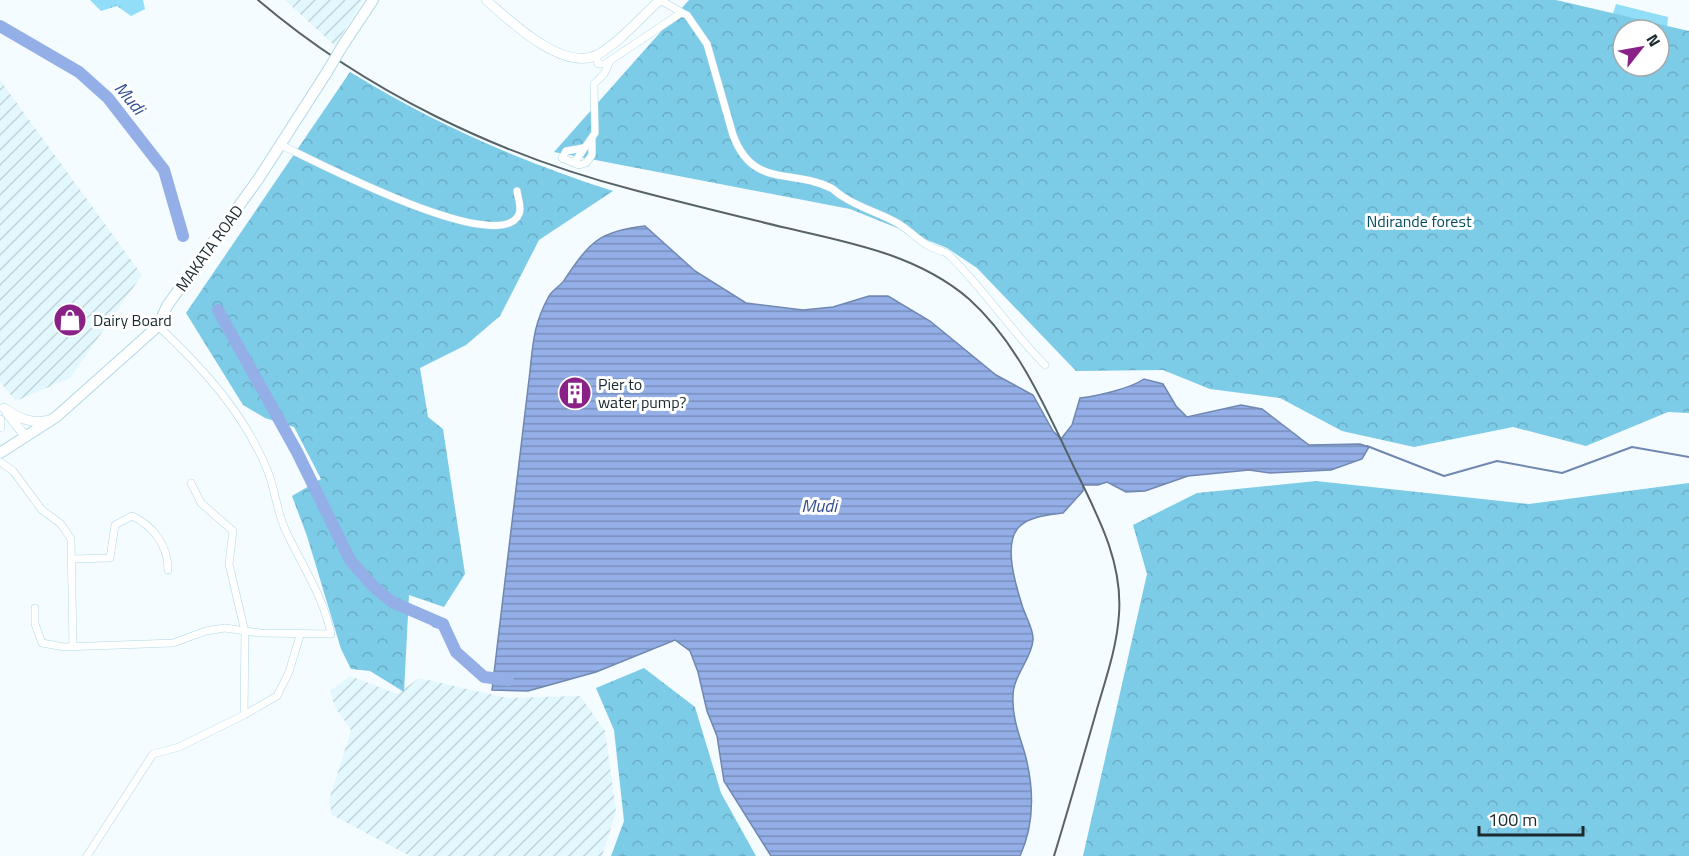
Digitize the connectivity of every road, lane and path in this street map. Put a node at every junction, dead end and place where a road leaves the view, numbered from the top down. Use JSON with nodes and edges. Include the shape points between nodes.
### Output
{"nodes":[{"id":1,"x":372,"y":0,"type":"edge"},
{"id":2,"x":486,"y":0,"type":"edge"},
{"id":3,"x":660,"y":0,"type":"edge"},
{"id":4,"x":683,"y":13,"type":"junction"},
{"id":5,"x":596,"y":55,"type":"junction"},
{"id":6,"x":610,"y":61,"type":"junction"},
{"id":7,"x":592,"y":139,"type":"junction"},
{"id":8,"x":280,"y":144,"type":"junction"},
{"id":9,"x":583,"y":148,"type":"junction"},
{"id":10,"x":574,"y":163,"type":"junction"},
{"id":11,"x":517,"y":191,"type":"dead end"},
{"id":12,"x":158,"y":326,"type":"junction"},
{"id":13,"x":1046,"y":365,"type":"dead end"},
{"id":14,"x":2,"y":406,"type":"edge"},
{"id":15,"x":56,"y":417,"type":"junction"},
{"id":16,"x":0,"y":420,"type":"edge"},
{"id":17,"x":0,"y":428,"type":"edge"},
{"id":18,"x":26,"y":437,"type":"junction"},
{"id":19,"x":0,"y":453,"type":"edge"},
{"id":20,"x":0,"y":462,"type":"edge"},
{"id":21,"x":191,"y":483,"type":"dead end"},
{"id":22,"x":73,"y":559,"type":"junction"},
{"id":23,"x":168,"y":570,"type":"dead end"},
{"id":24,"x":35,"y":608,"type":"dead end"},
{"id":25,"x":245,"y":632,"type":"junction"},
{"id":26,"x":300,"y":635,"type":"junction"},
{"id":27,"x":74,"y":646,"type":"junction"},
{"id":28,"x":244,"y":715,"type":"junction"},
{"id":29,"x":87,"y":856,"type":"edge"}],
"edges":[{"from":1,"to":8,"type":"main road","name":"MAKATA ROAD","bridge":true},
{"from":2,"to":5,"type":"street","via":[[558,54],[574,59]]},
{"from":3,"to":4,"type":"street"},
{"from":3,"to":5,"type":"street"},
{"from":4,"to":6,"type":"street"},
{"from":4,"to":13,"type":"street","via":[[690,17],[706,44],[733,135],[749,161],[771,175],[831,188],[947,254]]},
{"from":5,"to":6,"type":"street","via":[[598,64]]},
{"from":6,"to":7,"type":"street","via":[[594,84],[597,122]]},
{"from":7,"to":9,"type":"street"},
{"from":7,"to":10,"type":"street","via":[[589,161]]},
{"from":8,"to":11,"type":"street","via":[[432,213],[486,227],[517,217]]},
{"from":8,"to":12,"type":"main road","name":"MAKATA ROAD","via":[[167,306]]},
{"from":9,"to":10,"type":"street"},
{"from":9,"to":10,"type":"street","via":[[562,155],[564,160]]},
{"from":12,"to":15,"type":"main road","name":"MAKATA ROAD"},
{"from":12,"to":26,"type":"street","via":[[210,379],[266,466],[284,526],[326,612],[331,634]]},
{"from":14,"to":15,"type":"street","via":[[36,422]]},
{"from":14,"to":18,"type":"street"},
{"from":15,"to":18,"type":"main road","name":"MAKATA ROAD"},
{"from":16,"to":17,"type":"street"},
{"from":18,"to":19,"type":"main road","name":"MAKATA ROAD"},
{"from":20,"to":22,"type":"street","via":[[18,476],[42,510],[62,524],[71,539]]},
{"from":21,"to":25,"type":"street","via":[[201,503],[233,531],[230,564]]},
{"from":22,"to":23,"type":"street","via":[[110,558],[115,525],[132,516],[164,546]]},
{"from":22,"to":27,"type":"street"},
{"from":24,"to":27,"type":"street","via":[[42,643]]},
{"from":25,"to":26,"type":"street"},
{"from":25,"to":27,"type":"street","via":[[215,629],[173,643]]},
{"from":25,"to":28,"type":"street"},
{"from":26,"to":28,"type":"street","via":[[277,696]]},
{"from":28,"to":29,"type":"street","via":[[179,747],[153,754]]}]}
